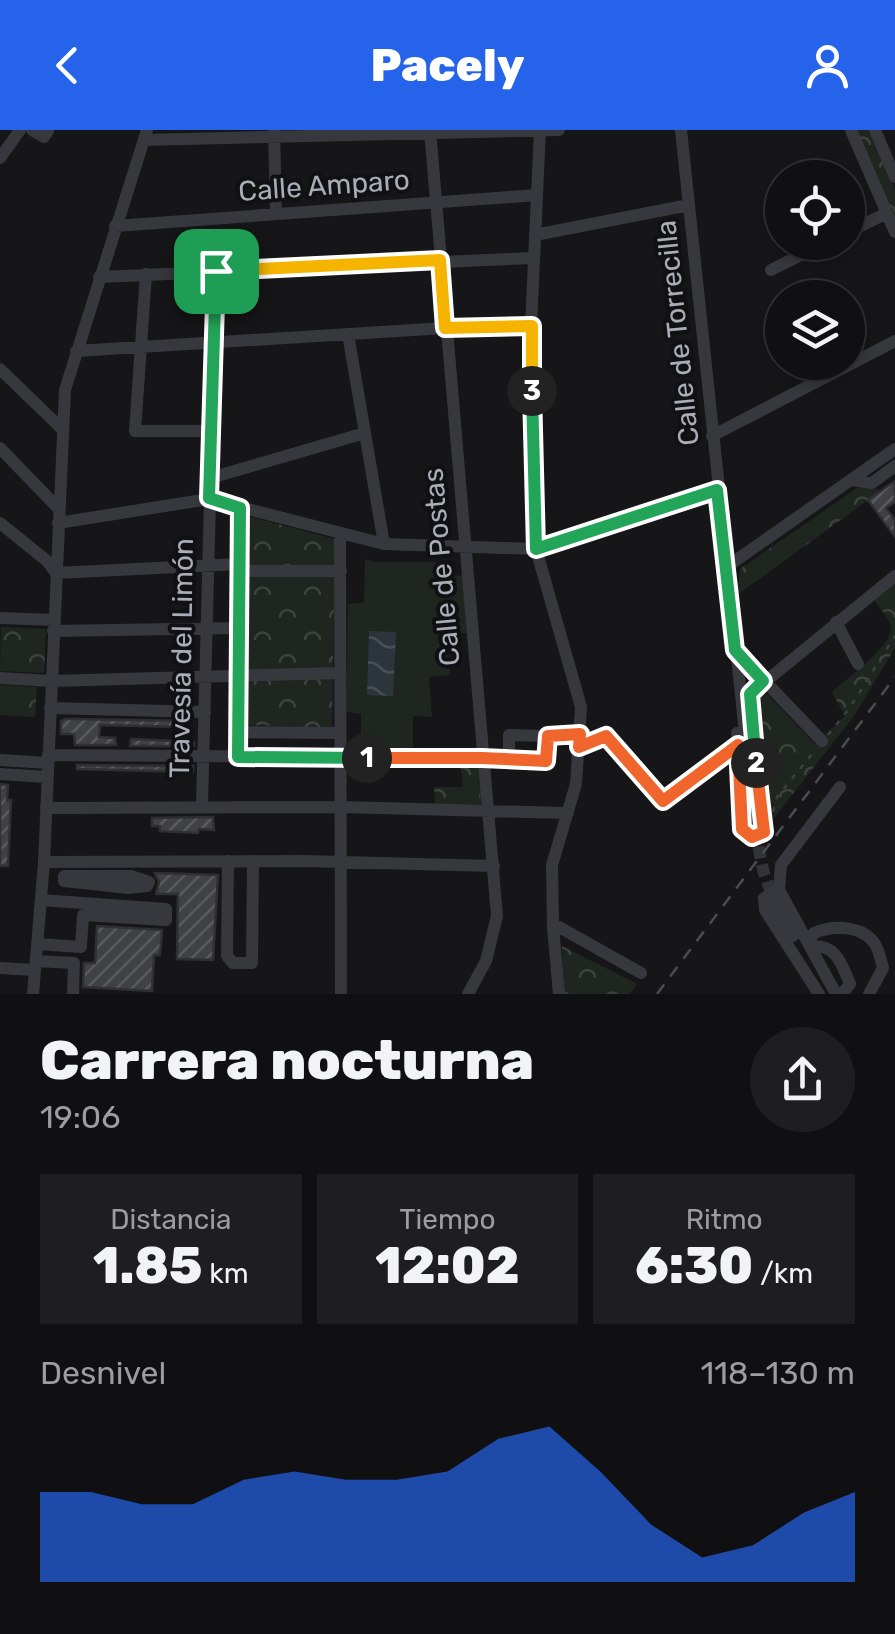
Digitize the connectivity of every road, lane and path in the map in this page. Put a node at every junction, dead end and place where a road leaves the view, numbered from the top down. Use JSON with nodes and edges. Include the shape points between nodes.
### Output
{"nodes":[{"id":1,"x":20,"y":130,"type":"edge"},
{"id":2,"x":32,"y":130,"type":"edge"},
{"id":3,"x":559,"y":130,"type":"edge"},
{"id":4,"x":681,"y":130,"type":"edge"},
{"id":5,"x":852,"y":130,"type":"edge"},
{"id":6,"x":875,"y":130,"type":"edge"},
{"id":7,"x":48,"y":131,"type":"edge"},
{"id":8,"x":540,"y":131,"type":"edge"},
{"id":9,"x":431,"y":132,"type":"edge"},
{"id":10,"x":480,"y":132,"type":"edge"},
{"id":11,"x":274,"y":133,"type":"edge"},
{"id":12,"x":145,"y":135,"type":"edge"},
{"id":13,"x":0,"y":158,"type":"edge"},
{"id":14,"x":894,"y":169,"type":"edge"},
{"id":15,"x":537,"y":195,"type":"junction"},
{"id":16,"x":435,"y":201,"type":"junction"},
{"id":17,"x":689,"y":205,"type":"junction"},
{"id":18,"x":887,"y":212,"type":"junction"},
{"id":19,"x":276,"y":213,"type":"junction"},
{"id":20,"x":865,"y":223,"type":"edge"},
{"id":21,"x":115,"y":226,"type":"junction"},
{"id":22,"x":895,"y":232,"type":"edge"},
{"id":23,"x":534,"y":235,"type":"junction"},
{"id":24,"x":532,"y":258,"type":"junction"},
{"id":25,"x":440,"y":260,"type":"junction"},
{"id":26,"x":791,"y":260,"type":"edge"},
{"id":27,"x":771,"y":270,"type":"dead end"},
{"id":28,"x":216,"y":271,"type":"junction"},
{"id":29,"x":146,"y":274,"type":"junction"},
{"id":30,"x":99,"y":277,"type":"junction"},
{"id":31,"x":532,"y":326,"type":"junction"},
{"id":32,"x":445,"y":328,"type":"junction"},
{"id":33,"x":348,"y":334,"type":"junction"},
{"id":34,"x":895,"y":342,"type":"edge"},
{"id":35,"x":214,"y":344,"type":"junction"},
{"id":36,"x":141,"y":348,"type":"junction"},
{"id":37,"x":76,"y":351,"type":"junction"},
{"id":38,"x":0,"y":369,"type":"edge"},
{"id":39,"x":61,"y":428,"type":"junction"},
{"id":40,"x":212,"y":431,"type":"junction"},
{"id":41,"x":365,"y":433,"type":"junction"},
{"id":42,"x":712,"y":436,"type":"junction"},
{"id":43,"x":0,"y":448,"type":"edge"},
{"id":44,"x":895,"y":449,"type":"edge"},
{"id":45,"x":895,"y":466,"type":"edge"},
{"id":46,"x":210,"y":478,"type":"junction"},
{"id":47,"x":853,"y":480,"type":"junction"},
{"id":48,"x":717,"y":490,"type":"junction"},
{"id":49,"x":209,"y":498,"type":"junction"},
{"id":50,"x":58,"y":508,"type":"junction"},
{"id":51,"x":240,"y":508,"type":"junction"},
{"id":52,"x":0,"y":523,"type":"edge"},
{"id":53,"x":58,"y":523,"type":"junction"},
{"id":54,"x":340,"y":535,"type":"junction"},
{"id":55,"x":384,"y":544,"type":"junction"},
{"id":56,"x":465,"y":546,"type":"junction"},
{"id":57,"x":536,"y":549,"type":"junction"},
{"id":58,"x":208,"y":563,"type":"junction"},
{"id":59,"x":239,"y":567,"type":"junction"},
{"id":60,"x":725,"y":568,"type":"junction"},
{"id":61,"x":340,"y":571,"type":"junction"},
{"id":62,"x":56,"y":573,"type":"junction"},
{"id":63,"x":895,"y":576,"type":"edge"},
{"id":64,"x":0,"y":618,"type":"edge"},
{"id":65,"x":836,"y":622,"type":"junction"},
{"id":66,"x":54,"y":625,"type":"junction"},
{"id":67,"x":207,"y":628,"type":"junction"},
{"id":68,"x":238,"y":628,"type":"junction"},
{"id":69,"x":732,"y":631,"type":"junction"},
{"id":70,"x":895,"y":636,"type":"edge"},
{"id":71,"x":735,"y":650,"type":"junction"},
{"id":72,"x":858,"y":664,"type":"dead end"},
{"id":73,"x":340,"y":673,"type":"junction"},
{"id":74,"x":206,"y":676,"type":"junction"},
{"id":75,"x":237,"y":676,"type":"junction"},
{"id":76,"x":0,"y":678,"type":"edge"},
{"id":77,"x":51,"y":681,"type":"junction"},
{"id":78,"x":763,"y":681,"type":"junction"},
{"id":79,"x":50,"y":708,"type":"junction"},
{"id":80,"x":206,"y":712,"type":"junction"},
{"id":81,"x":237,"y":736,"type":"junction"},
{"id":82,"x":338,"y":736,"type":"junction"},
{"id":83,"x":548,"y":736,"type":"junction"},
{"id":84,"x":579,"y":740,"type":"junction"},
{"id":85,"x":822,"y":741,"type":"junction"},
{"id":86,"x":738,"y":745,"type":"junction"},
{"id":87,"x":205,"y":756,"type":"junction"},
{"id":88,"x":238,"y":757,"type":"junction"},
{"id":89,"x":342,"y":758,"type":"junction"},
{"id":90,"x":486,"y":759,"type":"junction"},
{"id":91,"x":0,"y":760,"type":"edge"},
{"id":92,"x":508,"y":761,"type":"junction"},
{"id":93,"x":48,"y":765,"type":"junction"},
{"id":94,"x":0,"y":774,"type":"edge"},
{"id":95,"x":840,"y":787,"type":"dead end"},
{"id":96,"x":202,"y":806,"type":"junction"},
{"id":97,"x":342,"y":806,"type":"junction"},
{"id":98,"x":46,"y":808,"type":"junction"},
{"id":99,"x":488,"y":809,"type":"junction"},
{"id":100,"x":568,"y":813,"type":"junction"},
{"id":101,"x":760,"y":823,"type":"junction"},
{"id":102,"x":228,"y":861,"type":"junction"},
{"id":103,"x":253,"y":861,"type":"junction"},
{"id":104,"x":44,"y":862,"type":"junction"},
{"id":105,"x":343,"y":862,"type":"junction"},
{"id":106,"x":494,"y":866,"type":"junction"},
{"id":107,"x":63,"y":869,"type":"junction"},
{"id":108,"x":227,"y":879,"type":"junction"},
{"id":109,"x":253,"y":879,"type":"junction"},
{"id":110,"x":777,"y":897,"type":"junction"},
{"id":111,"x":40,"y":900,"type":"junction"},
{"id":112,"x":552,"y":926,"type":"junction"},
{"id":113,"x":37,"y":944,"type":"junction"},
{"id":114,"x":809,"y":944,"type":"junction"},
{"id":115,"x":36,"y":966,"type":"junction"},
{"id":116,"x":0,"y":968,"type":"edge"},
{"id":117,"x":641,"y":972,"type":"dead end"},
{"id":118,"x":34,"y":994,"type":"edge"},
{"id":119,"x":73,"y":994,"type":"edge"},
{"id":120,"x":341,"y":994,"type":"edge"},
{"id":121,"x":468,"y":994,"type":"edge"},
{"id":122,"x":560,"y":994,"type":"edge"},
{"id":123,"x":819,"y":994,"type":"edge"},
{"id":124,"x":828,"y":994,"type":"edge"},
{"id":125,"x":839,"y":994,"type":"edge"},
{"id":126,"x":870,"y":994,"type":"edge"}],
"edges":[{"from":1,"to":13,"type":"street"},
{"from":2,"to":7,"type":"street","via":[[44,137]]},
{"from":3,"to":8,"type":"street"},
{"from":4,"to":17,"type":"street","name":"Calle de Torrecilla"},
{"from":5,"to":18,"type":"street"},
{"from":6,"to":14,"type":"street"},
{"from":8,"to":10,"type":"street"},
{"from":8,"to":15,"type":"street"},
{"from":9,"to":10,"type":"street"},
{"from":9,"to":11,"type":"street"},
{"from":9,"to":16,"type":"street","name":"Calle de Postas"},
{"from":11,"to":12,"type":"street"},
{"from":11,"to":19,"type":"street"},
{"from":12,"to":21,"type":"street"},
{"from":15,"to":16,"type":"street","name":"Calle Amparo"},
{"from":15,"to":23,"type":"street"},
{"from":16,"to":19,"type":"street","name":"Calle Amparo"},
{"from":16,"to":25,"type":"street","name":"Calle de Postas"},
{"from":17,"to":23,"type":"street"},
{"from":17,"to":42,"type":"street","name":"Calle de Torrecilla"},
{"from":18,"to":20,"type":"street"},
{"from":18,"to":22,"type":"street"},
{"from":19,"to":21,"type":"street","name":"Calle Amparo"},
{"from":21,"to":30,"type":"street"},
{"from":23,"to":24,"type":"street"},
{"from":24,"to":25,"type":"street"},
{"from":24,"to":31,"type":"street"},
{"from":25,"to":28,"type":"street"},
{"from":25,"to":32,"type":"street","name":"Calle de Postas"},
{"from":26,"to":27,"type":"street"},
{"from":28,"to":29,"type":"street"},
{"from":28,"to":35,"type":"street","name":"Travesía del Limón"},
{"from":29,"to":30,"type":"street"},
{"from":29,"to":36,"type":"street"},
{"from":30,"to":37,"type":"street"},
{"from":31,"to":32,"type":"street"},
{"from":31,"to":57,"type":"street"},
{"from":32,"to":33,"type":"street"},
{"from":32,"to":56,"type":"street","name":"Calle de Postas"},
{"from":33,"to":35,"type":"street"},
{"from":33,"to":41,"type":"street"},
{"from":34,"to":42,"type":"street"},
{"from":35,"to":36,"type":"street"},
{"from":35,"to":40,"type":"street","name":"Travesía del Limón"},
{"from":36,"to":37,"type":"street"},
{"from":36,"to":40,"type":"street","via":[[135,430]]},
{"from":37,"to":39,"type":"street"},
{"from":38,"to":39,"type":"street"},
{"from":39,"to":50,"type":"street"},
{"from":40,"to":46,"type":"street","name":"Travesía del Limón"},
{"from":41,"to":46,"type":"street"},
{"from":41,"to":55,"type":"street"},
{"from":42,"to":48,"type":"street","name":"Calle de Torrecilla"},
{"from":43,"to":50,"type":"street"},
{"from":44,"to":47,"type":"street"},
{"from":45,"to":47,"type":"street","via":[[872,482]]},
{"from":46,"to":49,"type":"street","name":"Travesía del Limón"},
{"from":47,"to":60,"type":"street"},
{"from":48,"to":57,"type":"street"},
{"from":48,"to":60,"type":"street","name":"Calle de Torrecilla"},
{"from":49,"to":51,"type":"street"},
{"from":49,"to":53,"type":"street"},
{"from":49,"to":58,"type":"street","name":"Travesía del Limón"},
{"from":50,"to":53,"type":"street"},
{"from":51,"to":54,"type":"street"},
{"from":51,"to":59,"type":"street"},
{"from":52,"to":62,"type":"street"},
{"from":53,"to":62,"type":"street"},
{"from":54,"to":55,"type":"street"},
{"from":54,"to":61,"type":"street"},
{"from":55,"to":56,"type":"street"},
{"from":56,"to":57,"type":"street"},
{"from":56,"to":90,"type":"street","name":"Calle de Postas"},
{"from":57,"to":84,"type":"street","via":[[580,708]]},
{"from":58,"to":59,"type":"street"},
{"from":58,"to":62,"type":"street"},
{"from":58,"to":67,"type":"street","name":"Travesía del Limón"},
{"from":59,"to":61,"type":"street"},
{"from":59,"to":68,"type":"street"},
{"from":60,"to":69,"type":"street","name":"Calle de Torrecilla"},
{"from":61,"to":73,"type":"street"},
{"from":62,"to":66,"type":"street"},
{"from":63,"to":65,"type":"street"},
{"from":64,"to":66,"type":"street"},
{"from":65,"to":72,"type":"street"},
{"from":65,"to":78,"type":"street"},
{"from":66,"to":67,"type":"street"},
{"from":66,"to":77,"type":"street"},
{"from":67,"to":68,"type":"street"},
{"from":67,"to":74,"type":"street","name":"Travesía del Limón"},
{"from":68,"to":75,"type":"street"},
{"from":69,"to":71,"type":"street","name":"Calle de Torrecilla"},
{"from":69,"to":86,"type":"street"},
{"from":70,"to":85,"type":"path"},
{"from":71,"to":78,"type":"street"},
{"from":71,"to":101,"type":"street","name":"Calle de Torrecilla"},
{"from":73,"to":75,"type":"street"},
{"from":73,"to":82,"type":"street"},
{"from":74,"to":75,"type":"street"},
{"from":74,"to":77,"type":"street"},
{"from":74,"to":80,"type":"street","name":"Travesía del Limón"},
{"from":75,"to":81,"type":"street"},
{"from":76,"to":77,"type":"street"},
{"from":77,"to":79,"type":"street"},
{"from":78,"to":85,"type":"street"},
{"from":78,"to":101,"type":"street","via":[[750,694]]},
{"from":79,"to":80,"type":"street"},
{"from":79,"to":93,"type":"street"},
{"from":80,"to":87,"type":"street","name":"Travesía del Limón"},
{"from":81,"to":82,"type":"street"},
{"from":81,"to":88,"type":"street"},
{"from":82,"to":89,"type":"street"},
{"from":83,"to":84,"type":"street"},
{"from":83,"to":92,"type":"street","via":[[546,761]]},
{"from":83,"to":92,"type":"street","via":[[508,736]]},
{"from":84,"to":86,"type":"street","via":[[606,736],[663,801]]},
{"from":84,"to":100,"type":"street"},
{"from":85,"to":101,"type":"path"},
{"from":86,"to":101,"type":"street","via":[[742,829],[752,837],[764,832]]},
{"from":87,"to":88,"type":"street"},
{"from":87,"to":93,"type":"street"},
{"from":87,"to":96,"type":"street","name":"Travesía del Limón"},
{"from":88,"to":89,"type":"street"},
{"from":89,"to":90,"type":"street"},
{"from":89,"to":97,"type":"street"},
{"from":90,"to":92,"type":"street"},
{"from":90,"to":99,"type":"street","name":"Calle de Postas"},
{"from":91,"to":93,"type":"street"},
{"from":93,"to":94,"type":"street"},
{"from":93,"to":98,"type":"street"},
{"from":95,"to":110,"type":"street","via":[[780,866]]},
{"from":96,"to":97,"type":"street"},
{"from":96,"to":98,"type":"street"},
{"from":97,"to":99,"type":"street"},
{"from":97,"to":105,"type":"street"},
{"from":98,"to":104,"type":"street"},
{"from":99,"to":100,"type":"street"},
{"from":99,"to":106,"type":"street","name":"Calle de Postas"},
{"from":100,"to":112,"type":"street","via":[[552,865]]},
{"from":102,"to":103,"type":"street"},
{"from":102,"to":107,"type":"street"},
{"from":102,"to":108,"type":"street"},
{"from":103,"to":105,"type":"street"},
{"from":103,"to":109,"type":"street"},
{"from":104,"to":107,"type":"street"},
{"from":104,"to":111,"type":"street"},
{"from":105,"to":106,"type":"street"},
{"from":105,"to":120,"type":"street"},
{"from":106,"to":121,"type":"street","name":"Calle de Postas","via":[[498,916]]},
{"from":107,"to":107,"type":"street","via":[[64,881],[128,888],[148,882]]},
{"from":108,"to":109,"type":"street"},
{"from":108,"to":109,"type":"street","via":[[226,956],[244,963],[252,963]]},
{"from":110,"to":114,"type":"street"},
{"from":110,"to":123,"type":"street","via":[[764,898],[765,910]]},
{"from":110,"to":124,"type":"street"},
{"from":111,"to":113,"type":"street"},
{"from":111,"to":113,"type":"street","via":[[166,909],[166,920],[83,915],[81,947]]},
{"from":112,"to":117,"type":"street"},
{"from":112,"to":122,"type":"street"},
{"from":113,"to":115,"type":"street"},
{"from":114,"to":125,"type":"street"},
{"from":114,"to":125,"type":"street","via":[[838,954],[850,984]]},
{"from":114,"to":126,"type":"street","via":[[823,929],[856,929],[875,943],[883,968]]},
{"from":115,"to":116,"type":"street"},
{"from":115,"to":118,"type":"street"},
{"from":115,"to":119,"type":"street","via":[[74,963]]}]}
